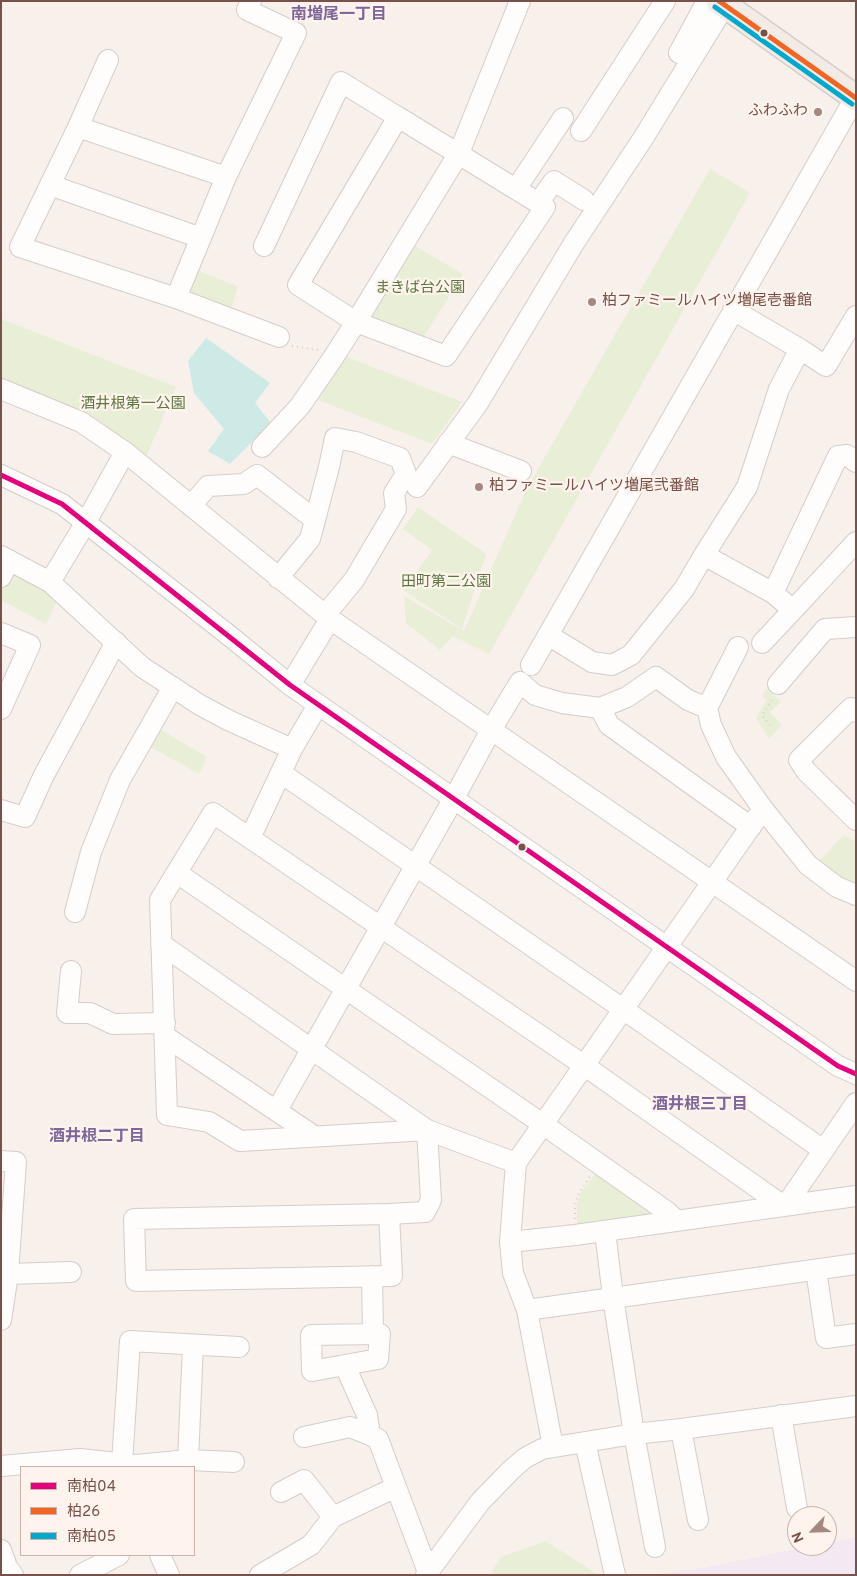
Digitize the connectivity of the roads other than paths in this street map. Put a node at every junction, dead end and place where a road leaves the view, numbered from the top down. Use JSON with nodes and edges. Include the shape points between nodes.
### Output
{"nodes":[{"id":1,"x":251,"y":1,"type":"edge"},
{"id":2,"x":520,"y":1,"type":"edge"},
{"id":3,"x":665,"y":1,"type":"edge"},
{"id":4,"x":725,"y":4,"type":"edge"},
{"id":5,"x":679,"y":54,"type":"dead end"},
{"id":6,"x":108,"y":60,"type":"dead end"},
{"id":7,"x":855,"y":98,"type":"edge"},
{"id":8,"x":398,"y":117,"type":"junction"},
{"id":9,"x":563,"y":118,"type":"dead end"},
{"id":10,"x":78,"y":127,"type":"junction"},
{"id":11,"x":582,"y":131,"type":"dead end"},
{"id":12,"x":459,"y":154,"type":"junction"},
{"id":13,"x":226,"y":177,"type":"junction"},
{"id":14,"x":50,"y":185,"type":"junction"},
{"id":15,"x":516,"y":189,"type":"junction"},
{"id":16,"x":584,"y":200,"type":"dead end"},
{"id":17,"x":538,"y":203,"type":"junction"},
{"id":18,"x":201,"y":238,"type":"junction"},
{"id":19,"x":264,"y":246,"type":"dead end"},
{"id":20,"x":176,"y":298,"type":"junction"},
{"id":21,"x":734,"y":310,"type":"junction"},
{"id":22,"x":856,"y":316,"type":"edge"},
{"id":23,"x":356,"y":322,"type":"junction"},
{"id":24,"x":279,"y":336,"type":"road end"},
{"id":25,"x":800,"y":349,"type":"junction"},
{"id":26,"x":1,"y":389,"type":"edge"},
{"id":27,"x":448,"y":443,"type":"junction"},
{"id":28,"x":259,"y":451,"type":"dead end"},
{"id":29,"x":125,"y":452,"type":"junction"},
{"id":30,"x":856,"y":462,"type":"edge"},
{"id":31,"x":521,"y":471,"type":"dead end"},
{"id":32,"x":1,"y":475,"type":"edge"},
{"id":33,"x":417,"y":487,"type":"dead end"},
{"id":34,"x":191,"y":506,"type":"junction"},
{"id":35,"x":314,"y":519,"type":"junction"},
{"id":36,"x":86,"y":522,"type":"junction"},
{"id":37,"x":856,"y":542,"type":"edge"},
{"id":38,"x":704,"y":555,"type":"junction"},
{"id":39,"x":4,"y":564,"type":"edge"},
{"id":40,"x":278,"y":578,"type":"junction"},
{"id":41,"x":50,"y":582,"type":"junction"},
{"id":42,"x":773,"y":593,"type":"junction"},
{"id":43,"x":793,"y":610,"type":"junction"},
{"id":44,"x":327,"y":617,"type":"junction"},
{"id":45,"x":856,"y":626,"type":"edge"},
{"id":46,"x":1,"y":633,"type":"edge"},
{"id":47,"x":548,"y":635,"type":"junction"},
{"id":48,"x":116,"y":642,"type":"junction"},
{"id":49,"x":762,"y":644,"type":"dead end"},
{"id":50,"x":738,"y":647,"type":"dead end"},
{"id":51,"x":531,"y":665,"type":"dead end"},
{"id":52,"x":778,"y":684,"type":"road end"},
{"id":53,"x":290,"y":685,"type":"junction"},
{"id":54,"x":174,"y":687,"type":"junction"},
{"id":55,"x":318,"y":705,"type":"junction"},
{"id":56,"x":600,"y":708,"type":"junction"},
{"id":57,"x":707,"y":708,"type":"junction"},
{"id":58,"x":1,"y":709,"type":"edge"},
{"id":59,"x":856,"y":712,"type":"edge"},
{"id":60,"x":491,"y":730,"type":"junction"},
{"id":61,"x":292,"y":749,"type":"junction"},
{"id":62,"x":281,"y":773,"type":"junction"},
{"id":63,"x":454,"y":798,"type":"junction"},
{"id":64,"x":763,"y":809,"type":"junction"},
{"id":65,"x":1,"y":810,"type":"edge"},
{"id":66,"x":856,"y":820,"type":"edge"},
{"id":67,"x":751,"y":828,"type":"junction"},
{"id":68,"x":250,"y":838,"type":"junction"},
{"id":69,"x":416,"y":866,"type":"junction"},
{"id":70,"x":177,"y":873,"type":"junction"},
{"id":71,"x":713,"y":882,"type":"junction"},
{"id":72,"x":856,"y":895,"type":"edge"},
{"id":73,"x":75,"y":912,"type":"dead end"},
{"id":74,"x":380,"y":928,"type":"junction"},
{"id":75,"x":161,"y":944,"type":"junction"},
{"id":76,"x":667,"y":947,"type":"junction"},
{"id":77,"x":71,"y":971,"type":"dead end"},
{"id":78,"x":853,"y":974,"type":"edge"},
{"id":79,"x":346,"y":988,"type":"junction"},
{"id":80,"x":622,"y":1009,"type":"junction"},
{"id":81,"x":165,"y":1030,"type":"junction"},
{"id":82,"x":312,"y":1048,"type":"junction"},
{"id":83,"x":585,"y":1066,"type":"junction"},
{"id":84,"x":856,"y":1074,"type":"edge"},
{"id":85,"x":856,"y":1103,"type":"edge"},
{"id":86,"x":277,"y":1110,"type":"junction"},
{"id":87,"x":544,"y":1125,"type":"junction"},
{"id":88,"x":427,"y":1130,"type":"junction"},
{"id":89,"x":314,"y":1136,"type":"junction"},
{"id":90,"x":823,"y":1150,"type":"junction"},
{"id":91,"x":1,"y":1161,"type":"edge"},
{"id":92,"x":516,"y":1163,"type":"junction"},
{"id":93,"x":856,"y":1196,"type":"edge"},
{"id":94,"x":7,"y":1204,"type":"edge"},
{"id":95,"x":784,"y":1205,"type":"junction"},
{"id":96,"x":389,"y":1214,"type":"junction"},
{"id":97,"x":676,"y":1220,"type":"junction"},
{"id":98,"x":605,"y":1230,"type":"junction"},
{"id":99,"x":510,"y":1242,"type":"junction"},
{"id":100,"x":856,"y":1264,"type":"edge"},
{"id":101,"x":816,"y":1270,"type":"junction"},
{"id":102,"x":71,"y":1272,"type":"dead end"},
{"id":103,"x":8,"y":1274,"type":"junction"},
{"id":104,"x":372,"y":1276,"type":"junction"},
{"id":105,"x":613,"y":1297,"type":"junction"},
{"id":106,"x":527,"y":1310,"type":"junction"},
{"id":107,"x":1,"y":1320,"type":"edge"},
{"id":108,"x":373,"y":1334,"type":"junction"},
{"id":109,"x":856,"y":1334,"type":"edge"},
{"id":110,"x":193,"y":1345,"type":"junction"},
{"id":111,"x":239,"y":1347,"type":"dead end"},
{"id":112,"x":345,"y":1366,"type":"junction"},
{"id":113,"x":856,"y":1406,"type":"edge"},
{"id":114,"x":781,"y":1416,"type":"junction"},
{"id":115,"x":681,"y":1429,"type":"junction"},
{"id":116,"x":634,"y":1434,"type":"junction"},
{"id":117,"x":370,"y":1435,"type":"junction"},
{"id":118,"x":304,"y":1437,"type":"dead end"},
{"id":119,"x":586,"y":1442,"type":"junction"},
{"id":120,"x":553,"y":1447,"type":"junction"},
{"id":121,"x":188,"y":1460,"type":"junction"},
{"id":122,"x":234,"y":1462,"type":"dead end"},
{"id":123,"x":122,"y":1463,"type":"junction"},
{"id":124,"x":1,"y":1466,"type":"edge"},
{"id":125,"x":396,"y":1487,"type":"junction"},
{"id":126,"x":281,"y":1492,"type":"dead end"},
{"id":127,"x":797,"y":1506,"type":"edge"},
{"id":128,"x":333,"y":1517,"type":"junction"},
{"id":129,"x":698,"y":1520,"type":"dead end"},
{"id":130,"x":655,"y":1547,"type":"dead end"},
{"id":131,"x":1,"y":1550,"type":"edge"},
{"id":132,"x":117,"y":1556,"type":"edge"},
{"id":133,"x":160,"y":1556,"type":"edge"},
{"id":134,"x":427,"y":1573,"type":"edge"},
{"id":135,"x":13,"y":1575,"type":"edge"},
{"id":136,"x":80,"y":1575,"type":"edge"},
{"id":137,"x":169,"y":1575,"type":"edge"},
{"id":138,"x":260,"y":1575,"type":"edge"},
{"id":139,"x":614,"y":1575,"type":"edge"}],
"edges":[{"from":1,"to":13,"type":"street","via":[[247,10],[296,33]]},
{"from":2,"to":12,"type":"street"},
{"from":3,"to":11,"type":"street"},
{"from":4,"to":5,"type":"street"},
{"from":4,"to":7,"type":"main road"},
{"from":4,"to":27,"type":"street","via":[[574,243],[478,403],[471,422]]},
{"from":6,"to":10,"type":"street"},
{"from":7,"to":21,"type":"street"},
{"from":8,"to":12,"type":"street"},
{"from":8,"to":19,"type":"street","via":[[340,82]]},
{"from":8,"to":23,"type":"street","via":[[298,285]]},
{"from":9,"to":15,"type":"street"},
{"from":10,"to":13,"type":"street"},
{"from":10,"to":14,"type":"street"},
{"from":12,"to":15,"type":"street"},
{"from":12,"to":23,"type":"street"},
{"from":13,"to":18,"type":"street"},
{"from":14,"to":18,"type":"street"},
{"from":14,"to":20,"type":"street","via":[[20,247]]},
{"from":15,"to":17,"type":"street"},
{"from":16,"to":17,"type":"street","via":[[554,181]]},
{"from":17,"to":23,"type":"street","via":[[545,207],[446,356]]},
{"from":18,"to":20,"type":"street"},
{"from":20,"to":24,"type":"street"},
{"from":21,"to":25,"type":"street"},
{"from":21,"to":47,"type":"street"},
{"from":22,"to":25,"type":"street","via":[[826,366]]},
{"from":23,"to":28,"type":"street","via":[[300,406]]},
{"from":25,"to":38,"type":"street","via":[[779,389],[748,487]]},
{"from":26,"to":29,"type":"street","via":[[81,422]]},
{"from":27,"to":31,"type":"street"},
{"from":27,"to":33,"type":"street"},
{"from":29,"to":34,"type":"street"},
{"from":29,"to":36,"type":"street"},
{"from":30,"to":42,"type":"street","via":[[847,455],[838,456]]},
{"from":32,"to":36,"type":"street","via":[[62,504]]},
{"from":34,"to":35,"type":"street","via":[[208,486],[244,484],[256,474]]},
{"from":34,"to":40,"type":"street"},
{"from":35,"to":40,"type":"street","via":[[310,539]]},
{"from":35,"to":44,"type":"street","via":[[334,438],[356,442],[400,458],[406,474],[394,493],[396,509],[354,580]]},
{"from":36,"to":41,"type":"street"},
{"from":36,"to":53,"type":"street"},
{"from":37,"to":43,"type":"street"},
{"from":38,"to":42,"type":"street"},
{"from":38,"to":47,"type":"street","via":[[684,589],[631,655],[612,665],[592,662]]},
{"from":39,"to":41,"type":"street"},
{"from":40,"to":44,"type":"street"},
{"from":41,"to":48,"type":"street"},
{"from":42,"to":43,"type":"street"},
{"from":43,"to":49,"type":"street"},
{"from":44,"to":53,"type":"street"},
{"from":44,"to":60,"type":"street"},
{"from":45,"to":52,"type":"street","via":[[825,628]]},
{"from":46,"to":58,"type":"street","via":[[30,645]]},
{"from":47,"to":51,"type":"street"},
{"from":48,"to":54,"type":"street","via":[[142,667]]},
{"from":48,"to":65,"type":"street","via":[[24,817]]},
{"from":50,"to":57,"type":"street"},
{"from":53,"to":55,"type":"street"},
{"from":54,"to":61,"type":"street","via":[[228,720]]},
{"from":54,"to":73,"type":"street","via":[[120,780],[91,852]]},
{"from":55,"to":61,"type":"street"},
{"from":55,"to":63,"type":"street"},
{"from":56,"to":57,"type":"street","via":[[627,697],[656,677],[688,700]]},
{"from":56,"to":60,"type":"street","via":[[562,703],[535,695],[520,682]]},
{"from":56,"to":67,"type":"street","via":[[609,725]]},
{"from":57,"to":64,"type":"street","via":[[726,757]]},
{"from":59,"to":66,"type":"street","via":[[851,708],[799,760],[806,771]]},
{"from":60,"to":63,"type":"street"},
{"from":60,"to":71,"type":"street"},
{"from":61,"to":62,"type":"street"},
{"from":62,"to":68,"type":"street"},
{"from":62,"to":69,"type":"street"},
{"from":63,"to":69,"type":"street"},
{"from":63,"to":76,"type":"street"},
{"from":64,"to":67,"type":"street"},
{"from":64,"to":72,"type":"street","via":[[808,865],[837,887]]},
{"from":67,"to":71,"type":"street"},
{"from":68,"to":70,"type":"street","via":[[213,813]]},
{"from":68,"to":74,"type":"street"},
{"from":69,"to":74,"type":"street"},
{"from":69,"to":80,"type":"street"},
{"from":70,"to":75,"type":"street","via":[[160,900]]},
{"from":70,"to":79,"type":"street"},
{"from":71,"to":76,"type":"street"},
{"from":71,"to":78,"type":"street"},
{"from":74,"to":79,"type":"street"},
{"from":74,"to":83,"type":"street"},
{"from":75,"to":81,"type":"street"},
{"from":75,"to":82,"type":"street"},
{"from":76,"to":80,"type":"street"},
{"from":76,"to":84,"type":"street","via":[[838,1066]]},
{"from":77,"to":81,"type":"street","via":[[67,1012],[90,1013],[113,1024]]},
{"from":79,"to":82,"type":"street"},
{"from":79,"to":87,"type":"street"},
{"from":80,"to":83,"type":"street"},
{"from":80,"to":90,"type":"street"},
{"from":81,"to":86,"type":"street"},
{"from":81,"to":89,"type":"street","via":[[167,1115],[209,1122],[240,1141]]},
{"from":82,"to":86,"type":"street"},
{"from":82,"to":88,"type":"street"},
{"from":83,"to":87,"type":"street"},
{"from":83,"to":95,"type":"street"},
{"from":85,"to":90,"type":"street"},
{"from":86,"to":89,"type":"street"},
{"from":87,"to":92,"type":"street"},
{"from":87,"to":97,"type":"street"},
{"from":88,"to":89,"type":"street"},
{"from":88,"to":92,"type":"street"},
{"from":88,"to":96,"type":"street","via":[[431,1200],[425,1212]]},
{"from":90,"to":95,"type":"street"},
{"from":91,"to":94,"type":"street","via":[[16,1162]]},
{"from":92,"to":99,"type":"street"},
{"from":93,"to":95,"type":"street"},
{"from":94,"to":103,"type":"street"},
{"from":95,"to":97,"type":"street"},
{"from":96,"to":104,"type":"street","via":[[392,1276]]},
{"from":96,"to":104,"type":"street","via":[[134,1219],[136,1281]]},
{"from":97,"to":98,"type":"street"},
{"from":98,"to":99,"type":"street"},
{"from":98,"to":105,"type":"street"},
{"from":99,"to":106,"type":"street","via":[[513,1273]]},
{"from":100,"to":101,"type":"street"},
{"from":101,"to":105,"type":"street"},
{"from":101,"to":109,"type":"street","via":[[826,1338]]},
{"from":102,"to":103,"type":"street"},
{"from":103,"to":107,"type":"street"},
{"from":104,"to":108,"type":"street"},
{"from":105,"to":106,"type":"street"},
{"from":105,"to":116,"type":"street"},
{"from":106,"to":120,"type":"street"},
{"from":108,"to":112,"type":"street","via":[[380,1334],[378,1359]]},
{"from":108,"to":112,"type":"street","via":[[311,1335],[312,1371]]},
{"from":110,"to":111,"type":"street"},
{"from":110,"to":121,"type":"street"},
{"from":110,"to":123,"type":"street","via":[[130,1341]]},
{"from":112,"to":117,"type":"street","via":[[367,1415]]},
{"from":113,"to":114,"type":"street"},
{"from":114,"to":115,"type":"street"},
{"from":114,"to":127,"type":"street"},
{"from":115,"to":116,"type":"street"},
{"from":115,"to":129,"type":"street"},
{"from":116,"to":119,"type":"street"},
{"from":116,"to":130,"type":"street"},
{"from":117,"to":118,"type":"street","via":[[350,1427]]},
{"from":117,"to":125,"type":"street","via":[[378,1438]]},
{"from":119,"to":120,"type":"street"},
{"from":119,"to":139,"type":"street"},
{"from":120,"to":134,"type":"street","via":[[525,1458],[511,1470],[480,1502]]},
{"from":121,"to":122,"type":"street"},
{"from":121,"to":123,"type":"street","via":[[136,1465]]},
{"from":123,"to":124,"type":"street","via":[[80,1459]]},
{"from":125,"to":128,"type":"street"},
{"from":125,"to":134,"type":"street"},
{"from":126,"to":128,"type":"street","via":[[304,1480]]},
{"from":128,"to":138,"type":"street","via":[[311,1545]]},
{"from":131,"to":135,"type":"street"},
{"from":132,"to":136,"type":"street"},
{"from":133,"to":137,"type":"street"}]}
